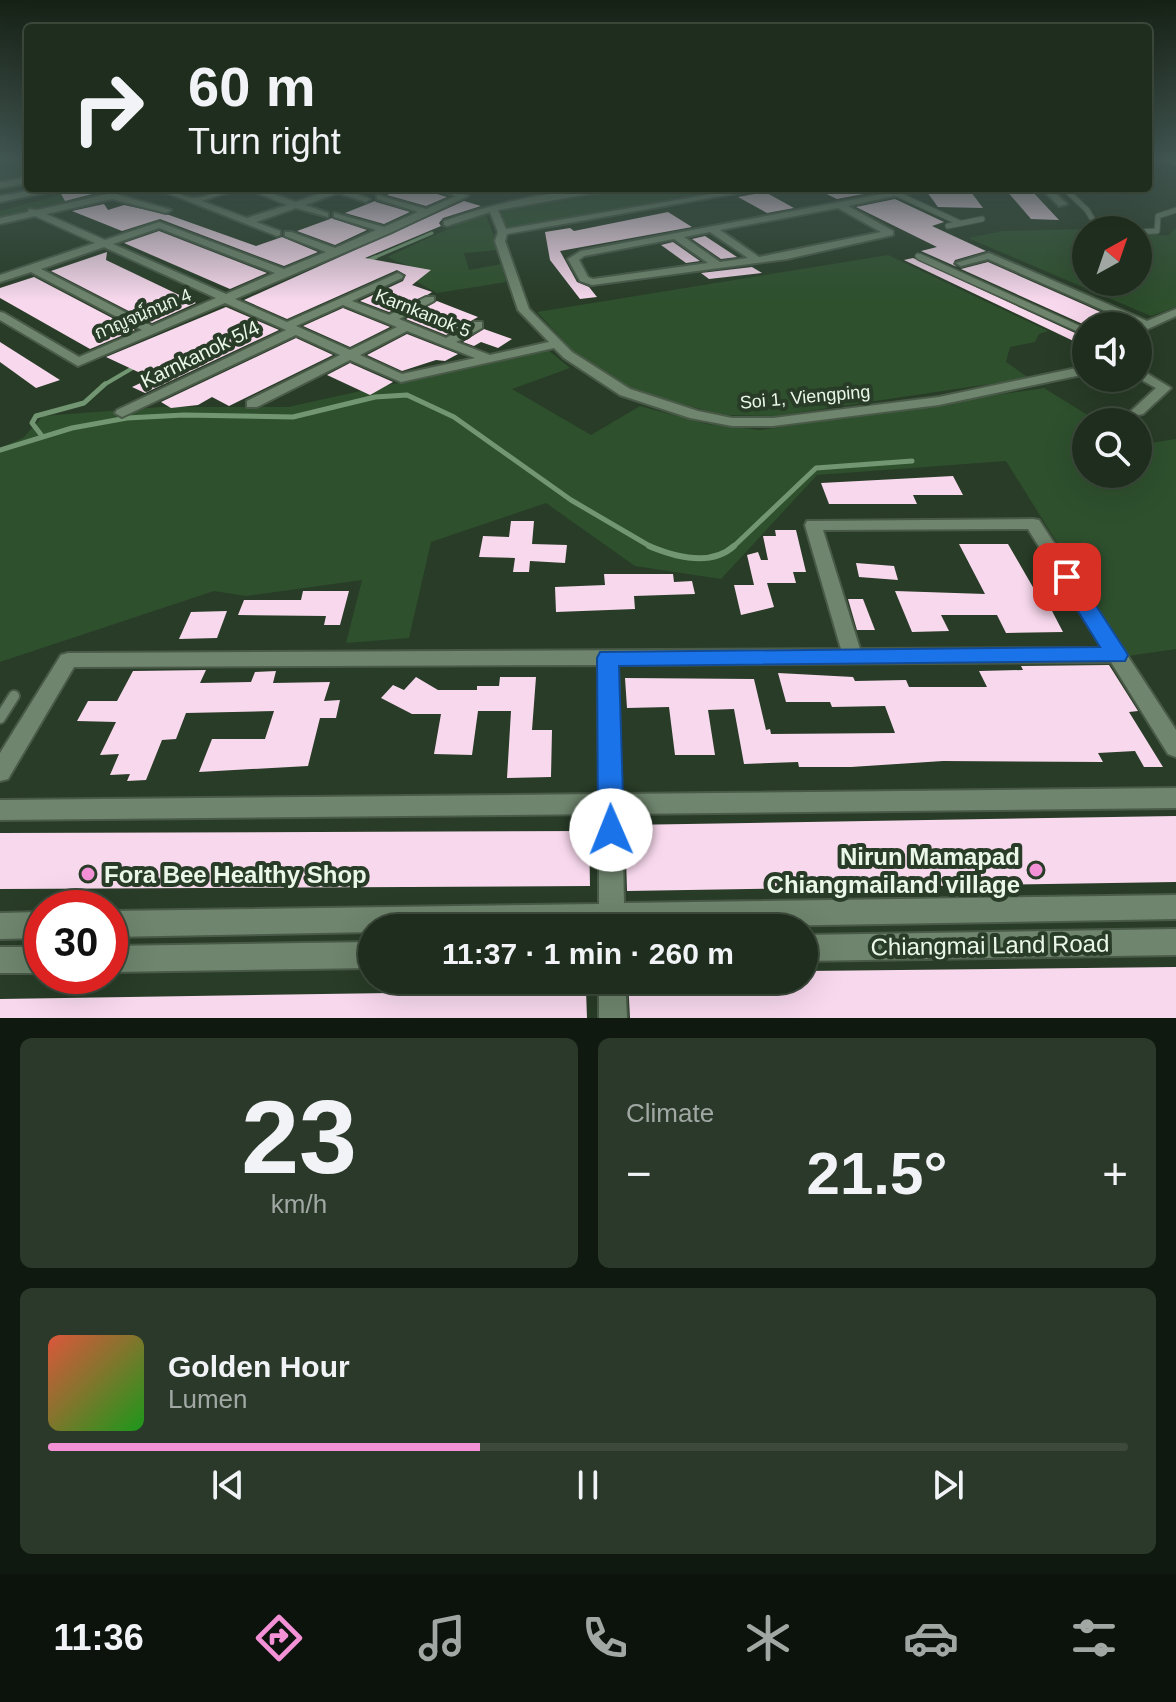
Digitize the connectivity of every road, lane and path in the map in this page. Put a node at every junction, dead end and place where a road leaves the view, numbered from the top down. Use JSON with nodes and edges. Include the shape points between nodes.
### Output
{"nodes":[{"id":1,"x":56,"y":207,"type":"edge"},
{"id":2,"x":153,"y":207,"type":"edge"},
{"id":3,"x":209,"y":207,"type":"edge"},
{"id":4,"x":292,"y":207,"type":"edge"},
{"id":5,"x":300,"y":207,"type":"edge"},
{"id":6,"x":414,"y":207,"type":"edge"},
{"id":7,"x":436,"y":207,"type":"edge"},
{"id":8,"x":508,"y":207,"type":"edge"},
{"id":9,"x":642,"y":207,"type":"edge"},
{"id":10,"x":831,"y":207,"type":"edge"},
{"id":11,"x":842,"y":207,"type":"edge"},
{"id":12,"x":924,"y":207,"type":"edge"},
{"id":13,"x":493,"y":209,"type":"junction"},
{"id":14,"x":166,"y":210,"type":"dead end"},
{"id":15,"x":1176,"y":210,"type":"edge"},
{"id":16,"x":32,"y":211,"type":"junction"},
{"id":17,"x":424,"y":211,"type":"junction"},
{"id":18,"x":325,"y":215,"type":"dead end"},
{"id":19,"x":337,"y":215,"type":"dead end"},
{"id":20,"x":982,"y":219,"type":"dead end"},
{"id":21,"x":0,"y":221,"type":"edge"},
{"id":22,"x":249,"y":221,"type":"junction"},
{"id":23,"x":447,"y":223,"type":"dead end"},
{"id":24,"x":960,"y":223,"type":"junction"},
{"id":25,"x":948,"y":226,"type":"dead end"},
{"id":26,"x":713,"y":230,"type":"junction"},
{"id":27,"x":387,"y":231,"type":"junction"},
{"id":28,"x":1152,"y":231,"type":"edge"},
{"id":29,"x":503,"y":232,"type":"junction"},
{"id":30,"x":676,"y":236,"type":"junction"},
{"id":31,"x":102,"y":245,"type":"junction"},
{"id":32,"x":337,"y":252,"type":"junction"},
{"id":33,"x":918,"y":256,"type":"dead end"},
{"id":34,"x":755,"y":258,"type":"junction"},
{"id":35,"x":961,"y":263,"type":"dead end"},
{"id":36,"x":716,"y":264,"type":"junction"},
{"id":37,"x":32,"y":268,"type":"junction"},
{"id":38,"x":284,"y":273,"type":"junction"},
{"id":39,"x":398,"y":276,"type":"dead end"},
{"id":40,"x":0,"y":279,"type":"edge"},
{"id":41,"x":223,"y":299,"type":"junction"},
{"id":42,"x":430,"y":299,"type":"dead end"},
{"id":43,"x":343,"y":301,"type":"junction"},
{"id":44,"x":1109,"y":312,"type":"edge"},
{"id":45,"x":1176,"y":312,"type":"edge"},
{"id":46,"x":0,"y":315,"type":"edge"},
{"id":47,"x":390,"y":319,"type":"junction"},
{"id":48,"x":1152,"y":324,"type":"edge"},
{"id":49,"x":478,"y":325,"type":"dead end"},
{"id":50,"x":407,"y":326,"type":"junction"},
{"id":51,"x":1072,"y":326,"type":"edge"},
{"id":52,"x":289,"y":329,"type":"junction"},
{"id":53,"x":151,"y":330,"type":"junction"},
{"id":54,"x":447,"y":342,"type":"junction"},
{"id":55,"x":557,"y":344,"type":"junction"},
{"id":56,"x":348,"y":355,"type":"junction"},
{"id":57,"x":489,"y":359,"type":"junction"},
{"id":58,"x":1072,"y":373,"type":"edge"},
{"id":59,"x":1152,"y":381,"type":"edge"},
{"id":60,"x":252,"y":404,"type":"dead end"},
{"id":61,"x":1141,"y":408,"type":"edge"},
{"id":62,"x":122,"y":413,"type":"dead end"},
{"id":63,"x":1117,"y":655,"type":"junction"},
{"id":64,"x":853,"y":657,"type":"junction"},
{"id":65,"x":608,"y":658,"type":"junction"},
{"id":66,"x":14,"y":696,"type":"dead end"},
{"id":67,"x":0,"y":718,"type":"edge"},
{"id":68,"x":1176,"y":748,"type":"edge"},
{"id":69,"x":0,"y":772,"type":"edge"},
{"id":70,"x":1176,"y":798,"type":"edge"},
{"id":71,"x":611,"y":802,"type":"junction"},
{"id":72,"x":0,"y":810,"type":"edge"},
{"id":73,"x":1176,"y":907,"type":"edge"},
{"id":74,"x":612,"y":914,"type":"edge"},
{"id":75,"x":818,"y":915,"type":"edge"},
{"id":76,"x":358,"y":922,"type":"edge"},
{"id":77,"x":128,"y":924,"type":"edge"},
{"id":78,"x":24,"y":925,"type":"edge"},
{"id":79,"x":0,"y":926,"type":"edge"},
{"id":80,"x":1176,"y":942,"type":"edge"},
{"id":81,"x":818,"y":948,"type":"edge"},
{"id":82,"x":358,"y":955,"type":"edge"},
{"id":83,"x":128,"y":959,"type":"edge"},
{"id":84,"x":0,"y":960,"type":"edge"},
{"id":85,"x":24,"y":960,"type":"edge"},
{"id":86,"x":612,"y":994,"type":"edge"},
{"id":87,"x":613,"y":1018,"type":"edge"}],
"edges":[{"from":1,"to":16,"type":"street"},
{"from":2,"to":14,"type":"street"},
{"from":3,"to":22,"type":"street"},
{"from":4,"to":22,"type":"street"},
{"from":5,"to":18,"type":"street"},
{"from":6,"to":17,"type":"street"},
{"from":7,"to":17,"type":"street","name":"กาญจน์กนก 4"},
{"from":8,"to":13,"type":"street"},
{"from":9,"to":29,"type":"street"},
{"from":10,"to":26,"type":"street"},
{"from":11,"to":34,"type":"street","via":[[890,233]]},
{"from":12,"to":24,"type":"lane"},
{"from":13,"to":23,"type":"street"},
{"from":13,"to":29,"type":"street","name":"Soi 1, Viengping"},
{"from":15,"to":28,"type":"lane","via":[[1158,216],[1157,231]]},
{"from":16,"to":21,"type":"street"},
{"from":16,"to":31,"type":"street"},
{"from":17,"to":27,"type":"street","name":"กาญจน์กนก 4"},
{"from":19,"to":27,"type":"street"},
{"from":20,"to":24,"type":"lane"},
{"from":22,"to":32,"type":"street"},
{"from":24,"to":25,"type":"lane"},
{"from":26,"to":30,"type":"street"},
{"from":26,"to":34,"type":"street"},
{"from":27,"to":32,"type":"street","name":"กาญจน์กนก 4"},
{"from":29,"to":55,"type":"street","name":"Soi 1, Viengping","via":[[500,241],[524,310]]},
{"from":30,"to":36,"type":"street"},
{"from":30,"to":36,"type":"street","via":[[573,259],[584,279],[592,282]]},
{"from":31,"to":37,"type":"street"},
{"from":31,"to":38,"type":"street","via":[[159,225]]},
{"from":31,"to":41,"type":"street"},
{"from":32,"to":38,"type":"street","name":"กาญจน์กนก 4"},
{"from":33,"to":51,"type":"lane"},
{"from":34,"to":36,"type":"street"},
{"from":35,"to":44,"type":"street","via":[[989,256]]},
{"from":37,"to":40,"type":"street"},
{"from":37,"to":53,"type":"street"},
{"from":38,"to":41,"type":"street","name":"กาญจน์กนก 4"},
{"from":39,"to":43,"type":"street","name":"Karnkanok 5/4"},
{"from":41,"to":52,"type":"street"},
{"from":41,"to":53,"type":"street","name":"กาญจน์กนก 4"},
{"from":42,"to":47,"type":"street"},
{"from":43,"to":47,"type":"street","name":"Karnkanok 5"},
{"from":43,"to":52,"type":"street","name":"Karnkanok 5/4"},
{"from":45,"to":48,"type":"street"},
{"from":46,"to":53,"type":"street","name":"กาญจน์กนก 4","via":[[78,362]]},
{"from":47,"to":50,"type":"street","name":"Karnkanok 5"},
{"from":49,"to":54,"type":"street"},
{"from":50,"to":54,"type":"street","name":"Karnkanok 5"},
{"from":50,"to":56,"type":"street"},
{"from":52,"to":56,"type":"street"},
{"from":52,"to":62,"type":"street","name":"Karnkanok 5/4"},
{"from":54,"to":57,"type":"street","name":"Karnkanok 5"},
{"from":55,"to":57,"type":"street"},
{"from":55,"to":58,"type":"street","name":"Soi 1, Viengping","via":[[591,373],[625,392],[732,422],[773,422],[939,401]]},
{"from":56,"to":57,"type":"street","via":[[401,378]]},
{"from":56,"to":60,"type":"street"},
{"from":59,"to":61,"type":"street","via":[[1164,388]]},
{"from":63,"to":64,"type":"street"},
{"from":63,"to":64,"type":"street","via":[[1033,524],[813,525]]},
{"from":63,"to":68,"type":"street"},
{"from":64,"to":65,"type":"street"},
{"from":65,"to":69,"type":"street","via":[[68,660]]},
{"from":65,"to":71,"type":"street"},
{"from":66,"to":67,"type":"lane"},
{"from":70,"to":71,"type":"street"},
{"from":71,"to":72,"type":"street"},
{"from":71,"to":74,"type":"street"},
{"from":73,"to":75,"type":"street","name":"Chiangmai Land Road"},
{"from":76,"to":77,"type":"street","name":"Chiangmai Land Road"},
{"from":78,"to":79,"type":"street"},
{"from":80,"to":81,"type":"street","name":"Chiangmai Land Road"},
{"from":82,"to":83,"type":"street"},
{"from":84,"to":85,"type":"street"},
{"from":86,"to":87,"type":"street"}]}
